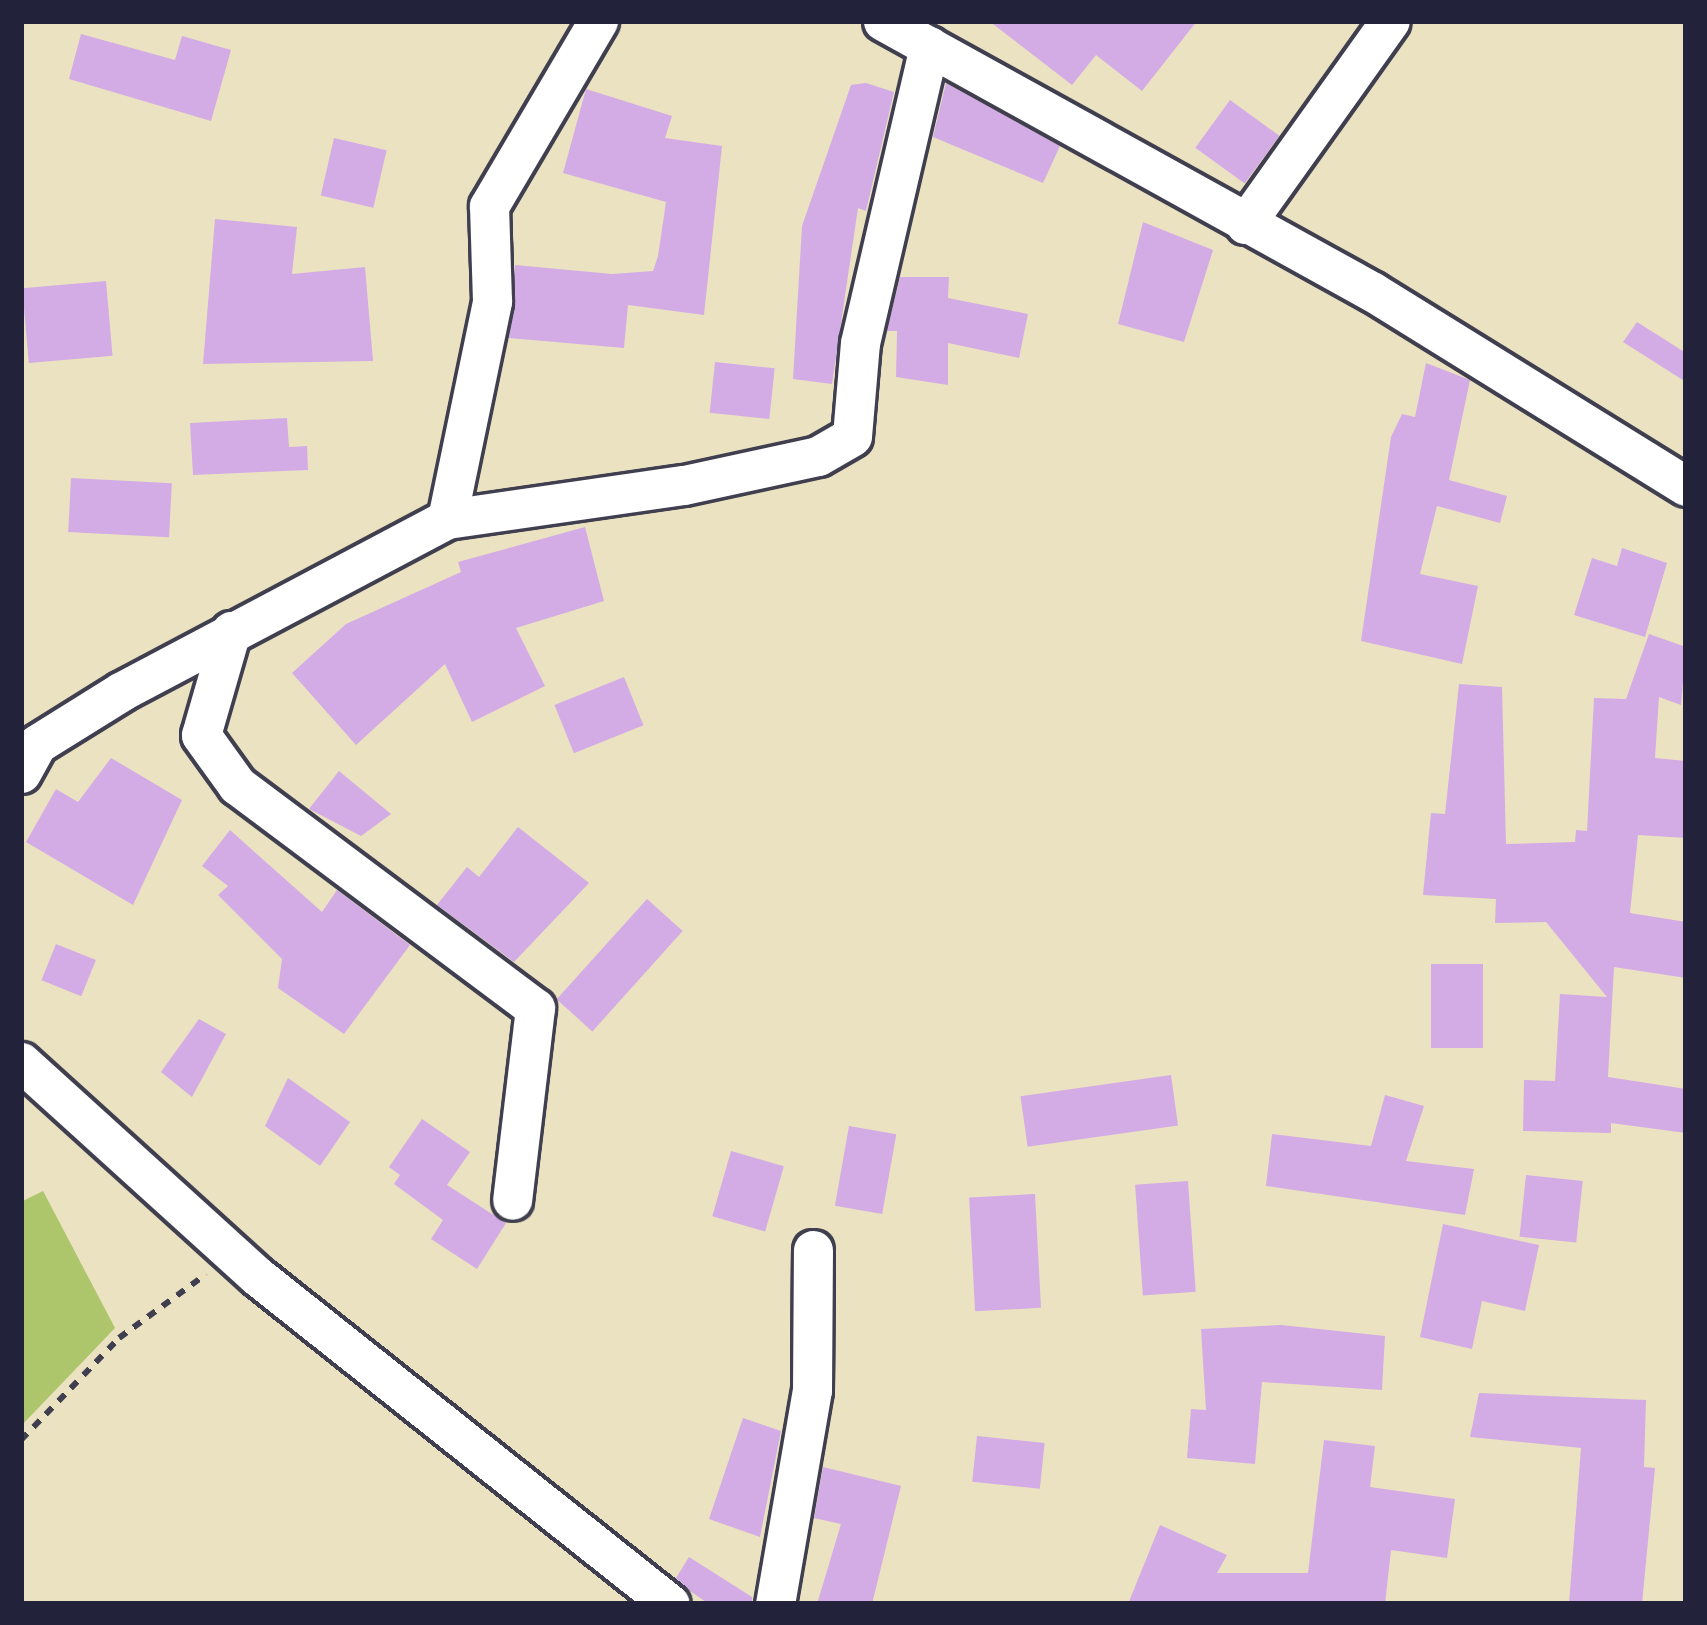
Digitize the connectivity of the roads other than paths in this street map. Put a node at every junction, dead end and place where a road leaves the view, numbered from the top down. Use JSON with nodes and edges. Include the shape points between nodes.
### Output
{"nodes":[{"id":1,"x":598,"y":21,"type":"edge"},
{"id":2,"x":1390,"y":21,"type":"edge"},
{"id":3,"x":907,"y":30,"type":"edge"},
{"id":4,"x":1245,"y":224,"type":"junction"},
{"id":5,"x":1686,"y":486,"type":"edge"},
{"id":6,"x":448,"y":518,"type":"junction"},
{"id":7,"x":231,"y":632,"type":"junction"},
{"id":8,"x":21,"y":773,"type":"edge"},
{"id":9,"x":21,"y":1062,"type":"edge"},
{"id":10,"x":512,"y":1200,"type":"dead end"},
{"id":11,"x":813,"y":1250,"type":"dead end"},
{"id":12,"x":670,"y":1604,"type":"edge"},
{"id":13,"x":776,"y":1604,"type":"edge"}],
"edges":[{"from":1,"to":6,"type":"street","via":[[489,206],[492,301]]},
{"from":2,"to":4,"type":"street"},
{"from":3,"to":4,"type":"street"},
{"from":3,"to":6,"type":"street","via":[[852,436],[818,456],[684,485]]},
{"from":4,"to":5,"type":"street"},
{"from":6,"to":7,"type":"street"},
{"from":7,"to":8,"type":"street","via":[[37,745]]},
{"from":7,"to":10,"type":"street","via":[[201,735],[237,785],[535,1008]]},
{"from":9,"to":12,"type":"street","via":[[233,1255]]},
{"from":11,"to":13,"type":"street","via":[[812,1390]]}]}
